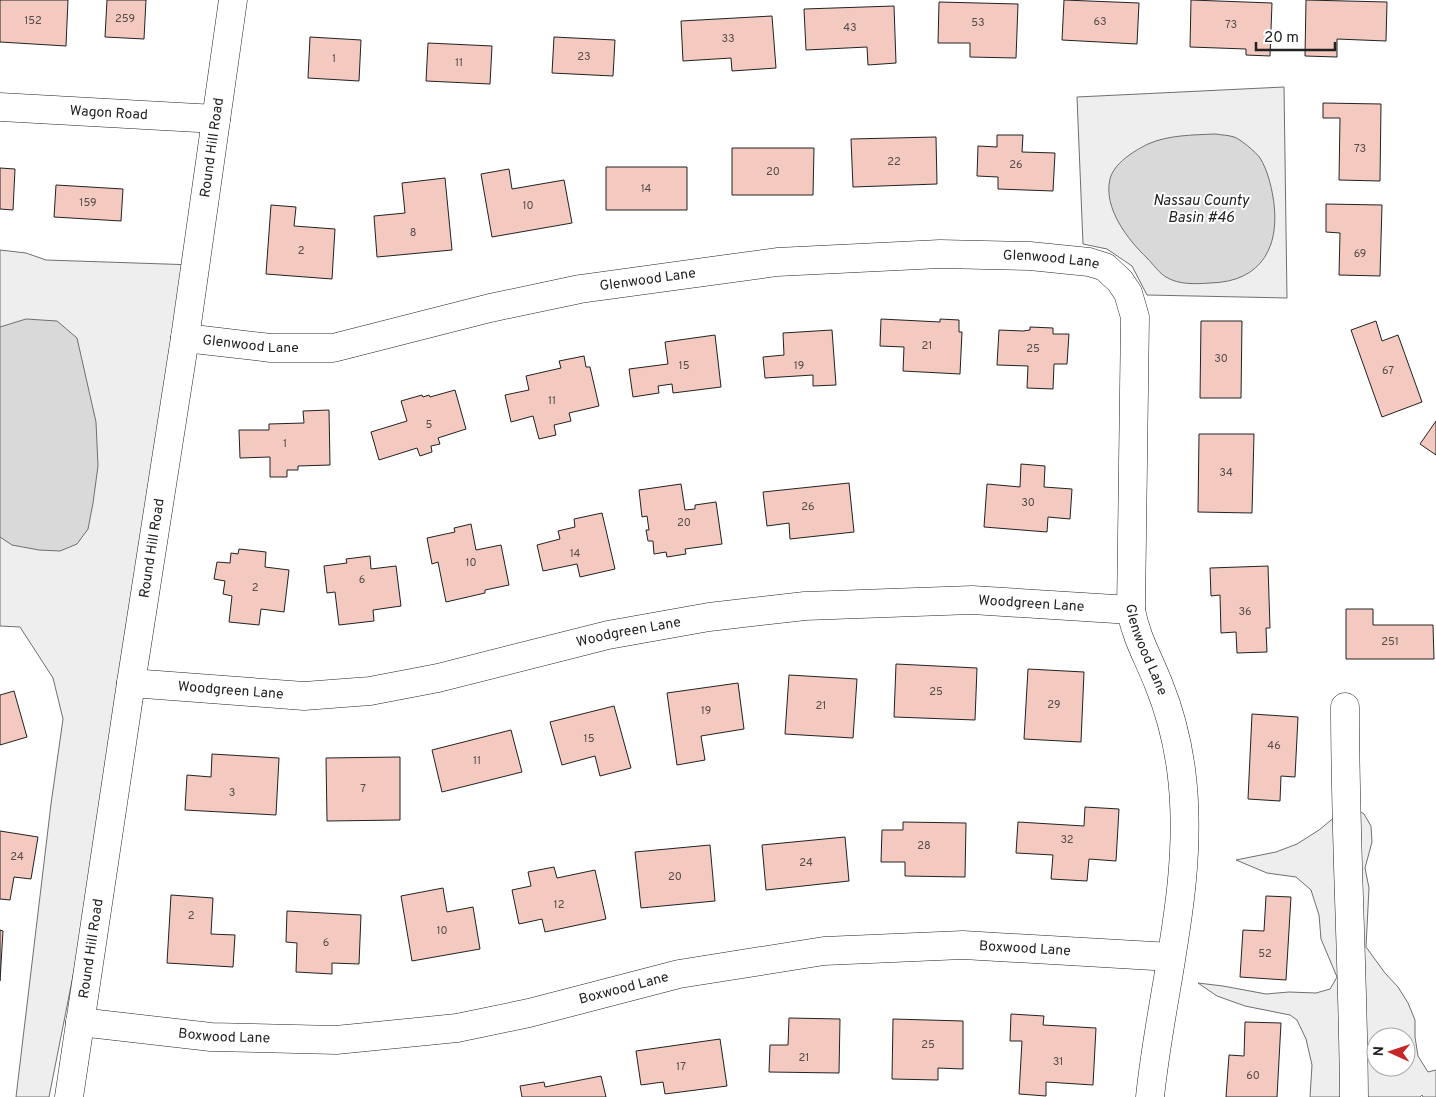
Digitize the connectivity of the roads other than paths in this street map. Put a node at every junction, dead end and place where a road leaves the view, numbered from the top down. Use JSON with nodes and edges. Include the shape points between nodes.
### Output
{"nodes":[{"id":1,"x":232,"y":0,"type":"edge"},
{"id":2,"x":0,"y":107,"type":"edge"},
{"id":3,"x":216,"y":119,"type":"junction"},
{"id":4,"x":185,"y":338,"type":"junction"},
{"id":5,"x":1131,"y":610,"type":"junction"},
{"id":6,"x":131,"y":683,"type":"junction"},
{"id":7,"x":1345,"y":707,"type":"dead end"},
{"id":8,"x":1171,"y":957,"type":"junction"},
{"id":9,"x":80,"y":1022,"type":"junction"},
{"id":10,"x":69,"y":1097,"type":"edge"},
{"id":11,"x":1150,"y":1097,"type":"edge"},
{"id":12,"x":1354,"y":1097,"type":"edge"}],
"edges":[{"from":1,"to":3,"type":"street","name":"Round Hill Road"},
{"from":2,"to":3,"type":"street","name":"Wagon Road"},
{"from":3,"to":4,"type":"street","name":"Round Hill Road"},
{"from":4,"to":5,"type":"street","name":"Glenwood Lane","via":[[270,348],[333,348],[580,289],[777,262],[940,254],[1030,256],[1089,262],[1105,267],[1120,281],[1128,293],[1135,317]]},
{"from":4,"to":6,"type":"street","name":"Round Hill Road"},
{"from":5,"to":6,"type":"street","name":"Woodgreen Lane","via":[[972,600],[805,606],[709,617],[608,636],[438,678],[370,691],[304,696]]},
{"from":5,"to":8,"type":"street","name":"Glenwood Lane","via":[[1174,730],[1181,771],[1184,840]]},
{"from":6,"to":9,"type":"street","name":"Round Hill Road"},
{"from":7,"to":12,"type":"street"},
{"from":8,"to":9,"type":"street","name":"Boxwood Lane","via":[[963,946],[824,951],[679,974],[457,1028],[336,1040],[211,1037]]},
{"from":8,"to":11,"type":"street","name":"Glenwood Lane"},
{"from":9,"to":10,"type":"street","name":"Round Hill Road"}]}
